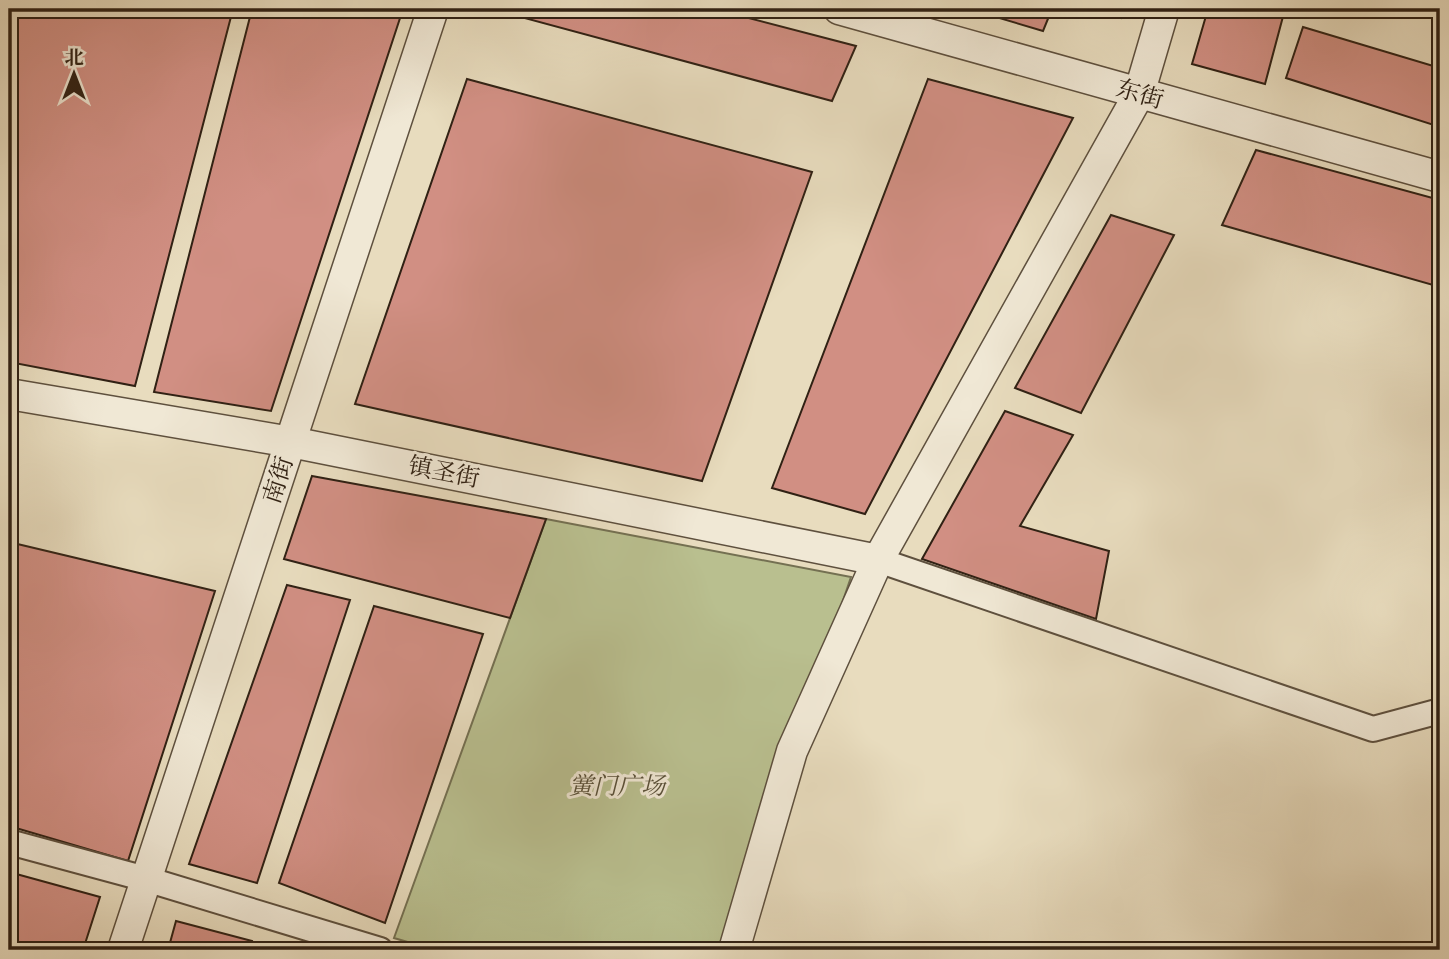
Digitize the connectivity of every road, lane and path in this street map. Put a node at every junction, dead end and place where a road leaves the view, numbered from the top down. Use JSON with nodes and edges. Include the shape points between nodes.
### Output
{"nodes":[{"id":1,"x":433,"y":9,"type":"edge"},
{"id":2,"x":839,"y":9,"type":"edge"},
{"id":3,"x":1164,"y":9,"type":"edge"},
{"id":4,"x":1139,"y":94,"type":"junction"},
{"id":5,"x":1440,"y":177,"type":"edge"},
{"id":6,"x":9,"y":394,"type":"edge"},
{"id":7,"x":291,"y":442,"type":"junction"},
{"id":8,"x":878,"y":560,"type":"junction"},
{"id":9,"x":1440,"y":711,"type":"edge"},
{"id":10,"x":9,"y":842,"type":"edge"},
{"id":11,"x":146,"y":879,"type":"junction"},
{"id":12,"x":123,"y":950,"type":"edge"},
{"id":13,"x":380,"y":950,"type":"edge"},
{"id":14,"x":734,"y":950,"type":"edge"}],
"edges":[{"from":1,"to":7,"type":"street","name":"南街"},
{"from":2,"to":4,"type":"street","name":"东街"},
{"from":3,"to":4,"type":"street"},
{"from":4,"to":5,"type":"street","name":"东街"},
{"from":4,"to":8,"type":"street"},
{"from":6,"to":7,"type":"street","name":"镇圣街"},
{"from":7,"to":8,"type":"street","name":"镇圣街"},
{"from":7,"to":11,"type":"street","name":"南街"},
{"from":8,"to":9,"type":"street","via":[[1373,729]]},
{"from":8,"to":14,"type":"street","via":[[792,751]]},
{"from":10,"to":11,"type":"street"},
{"from":11,"to":12,"type":"street","name":"南街"},
{"from":11,"to":13,"type":"street"}]}
